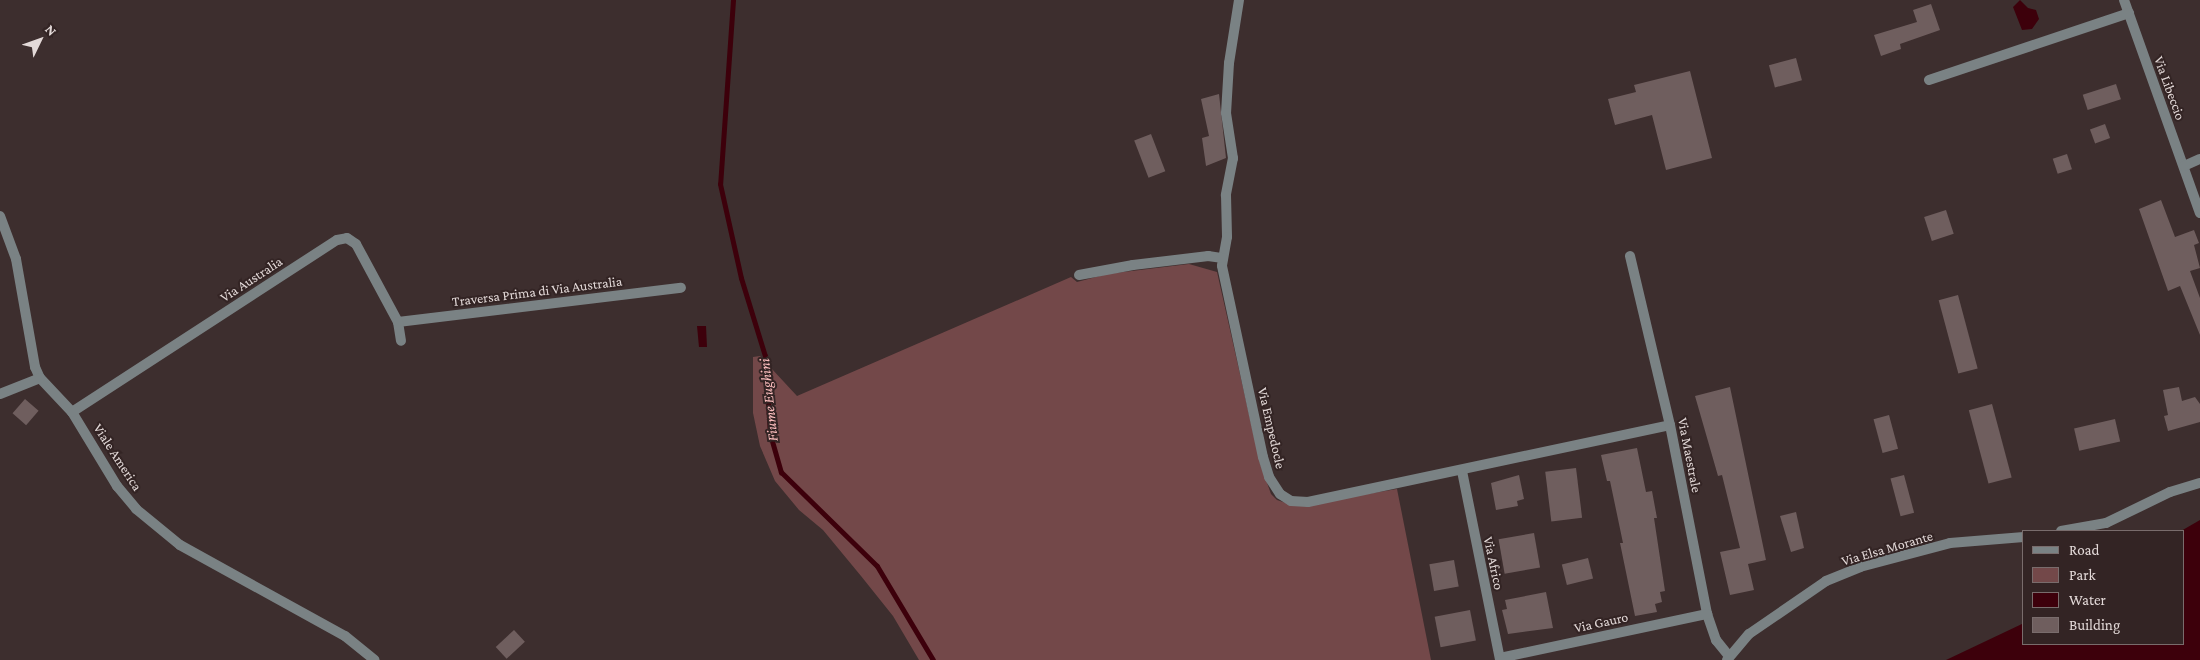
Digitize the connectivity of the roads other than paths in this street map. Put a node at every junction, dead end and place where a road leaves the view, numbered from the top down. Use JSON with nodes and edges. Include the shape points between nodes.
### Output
{"nodes":[{"id":1,"x":1239,"y":0,"type":"edge"},
{"id":2,"x":2124,"y":0,"type":"edge"},
{"id":3,"x":2129,"y":13,"type":"junction"},
{"id":4,"x":1929,"y":80,"type":"dead end"},
{"id":5,"x":2200,"y":159,"type":"edge"},
{"id":6,"x":2184,"y":166,"type":"junction"},
{"id":7,"x":2200,"y":213,"type":"edge"},
{"id":8,"x":0,"y":216,"type":"edge"},
{"id":9,"x":1630,"y":256,"type":"dead end"},
{"id":10,"x":1223,"y":258,"type":"junction"},
{"id":11,"x":1079,"y":275,"type":"dead end"},
{"id":12,"x":680,"y":288,"type":"dead end"},
{"id":13,"x":398,"y":322,"type":"junction"},
{"id":14,"x":401,"y":341,"type":"dead end"},
{"id":15,"x":40,"y":378,"type":"junction"},
{"id":16,"x":0,"y":394,"type":"edge"},
{"id":17,"x":72,"y":412,"type":"junction"},
{"id":18,"x":1670,"y":425,"type":"junction"},
{"id":19,"x":1462,"y":471,"type":"junction"},
{"id":20,"x":2200,"y":483,"type":"edge"},
{"id":21,"x":2067,"y":530,"type":"edge"},
{"id":22,"x":2022,"y":537,"type":"edge"},
{"id":23,"x":1707,"y":614,"type":"junction"},
{"id":24,"x":1728,"y":658,"type":"edge"},
{"id":25,"x":1500,"y":659,"type":"edge"},
{"id":26,"x":375,"y":660,"type":"edge"}],
"edges":[{"from":1,"to":10,"type":"street","name":"Via Empedocle","via":[[1226,113],[1233,158],[1226,195],[1227,237]]},
{"from":2,"to":3,"type":"street","name":"Via Libeccio"},
{"from":3,"to":4,"type":"street"},
{"from":3,"to":6,"type":"street","name":"Via Libeccio"},
{"from":5,"to":6,"type":"street"},
{"from":6,"to":7,"type":"street","name":"Via Libeccio"},
{"from":8,"to":15,"type":"street","name":"Viale America","via":[[16,259],[29,342]]},
{"from":9,"to":18,"type":"street","name":"Via Maestrale"},
{"from":10,"to":11,"type":"street","via":[[1208,256],[1133,264]]},
{"from":10,"to":19,"type":"street","name":"Via Empedocle","via":[[1224,286],[1263,457],[1269,477],[1280,494],[1291,501],[1308,502]]},
{"from":12,"to":13,"type":"street","name":"Traversa Prima di Via Australia"},
{"from":13,"to":14,"type":"street","name":"Via Australia"},
{"from":13,"to":17,"type":"street","name":"Via Australia","via":[[356,244],[348,238],[337,240]]},
{"from":15,"to":16,"type":"street"},
{"from":15,"to":17,"type":"street","name":"Viale America"},
{"from":17,"to":26,"type":"street","name":"Viale America","via":[[118,486],[148,520],[200,558],[345,636]]},
{"from":18,"to":19,"type":"street","name":"Via Empedocle"},
{"from":18,"to":23,"type":"street","name":"Via Maestrale"},
{"from":19,"to":25,"type":"street","name":"Via Africo"},
{"from":20,"to":21,"type":"street","via":[[2170,492],[2106,523]]},
{"from":22,"to":24,"type":"street","name":"Via Elsa Morante","via":[[1950,544],[1860,567],[1826,581],[1749,634]]},
{"from":23,"to":24,"type":"street","name":"Via Maestrale","via":[[1716,640]]},
{"from":23,"to":25,"type":"street","name":"Via Gauro"}]}
